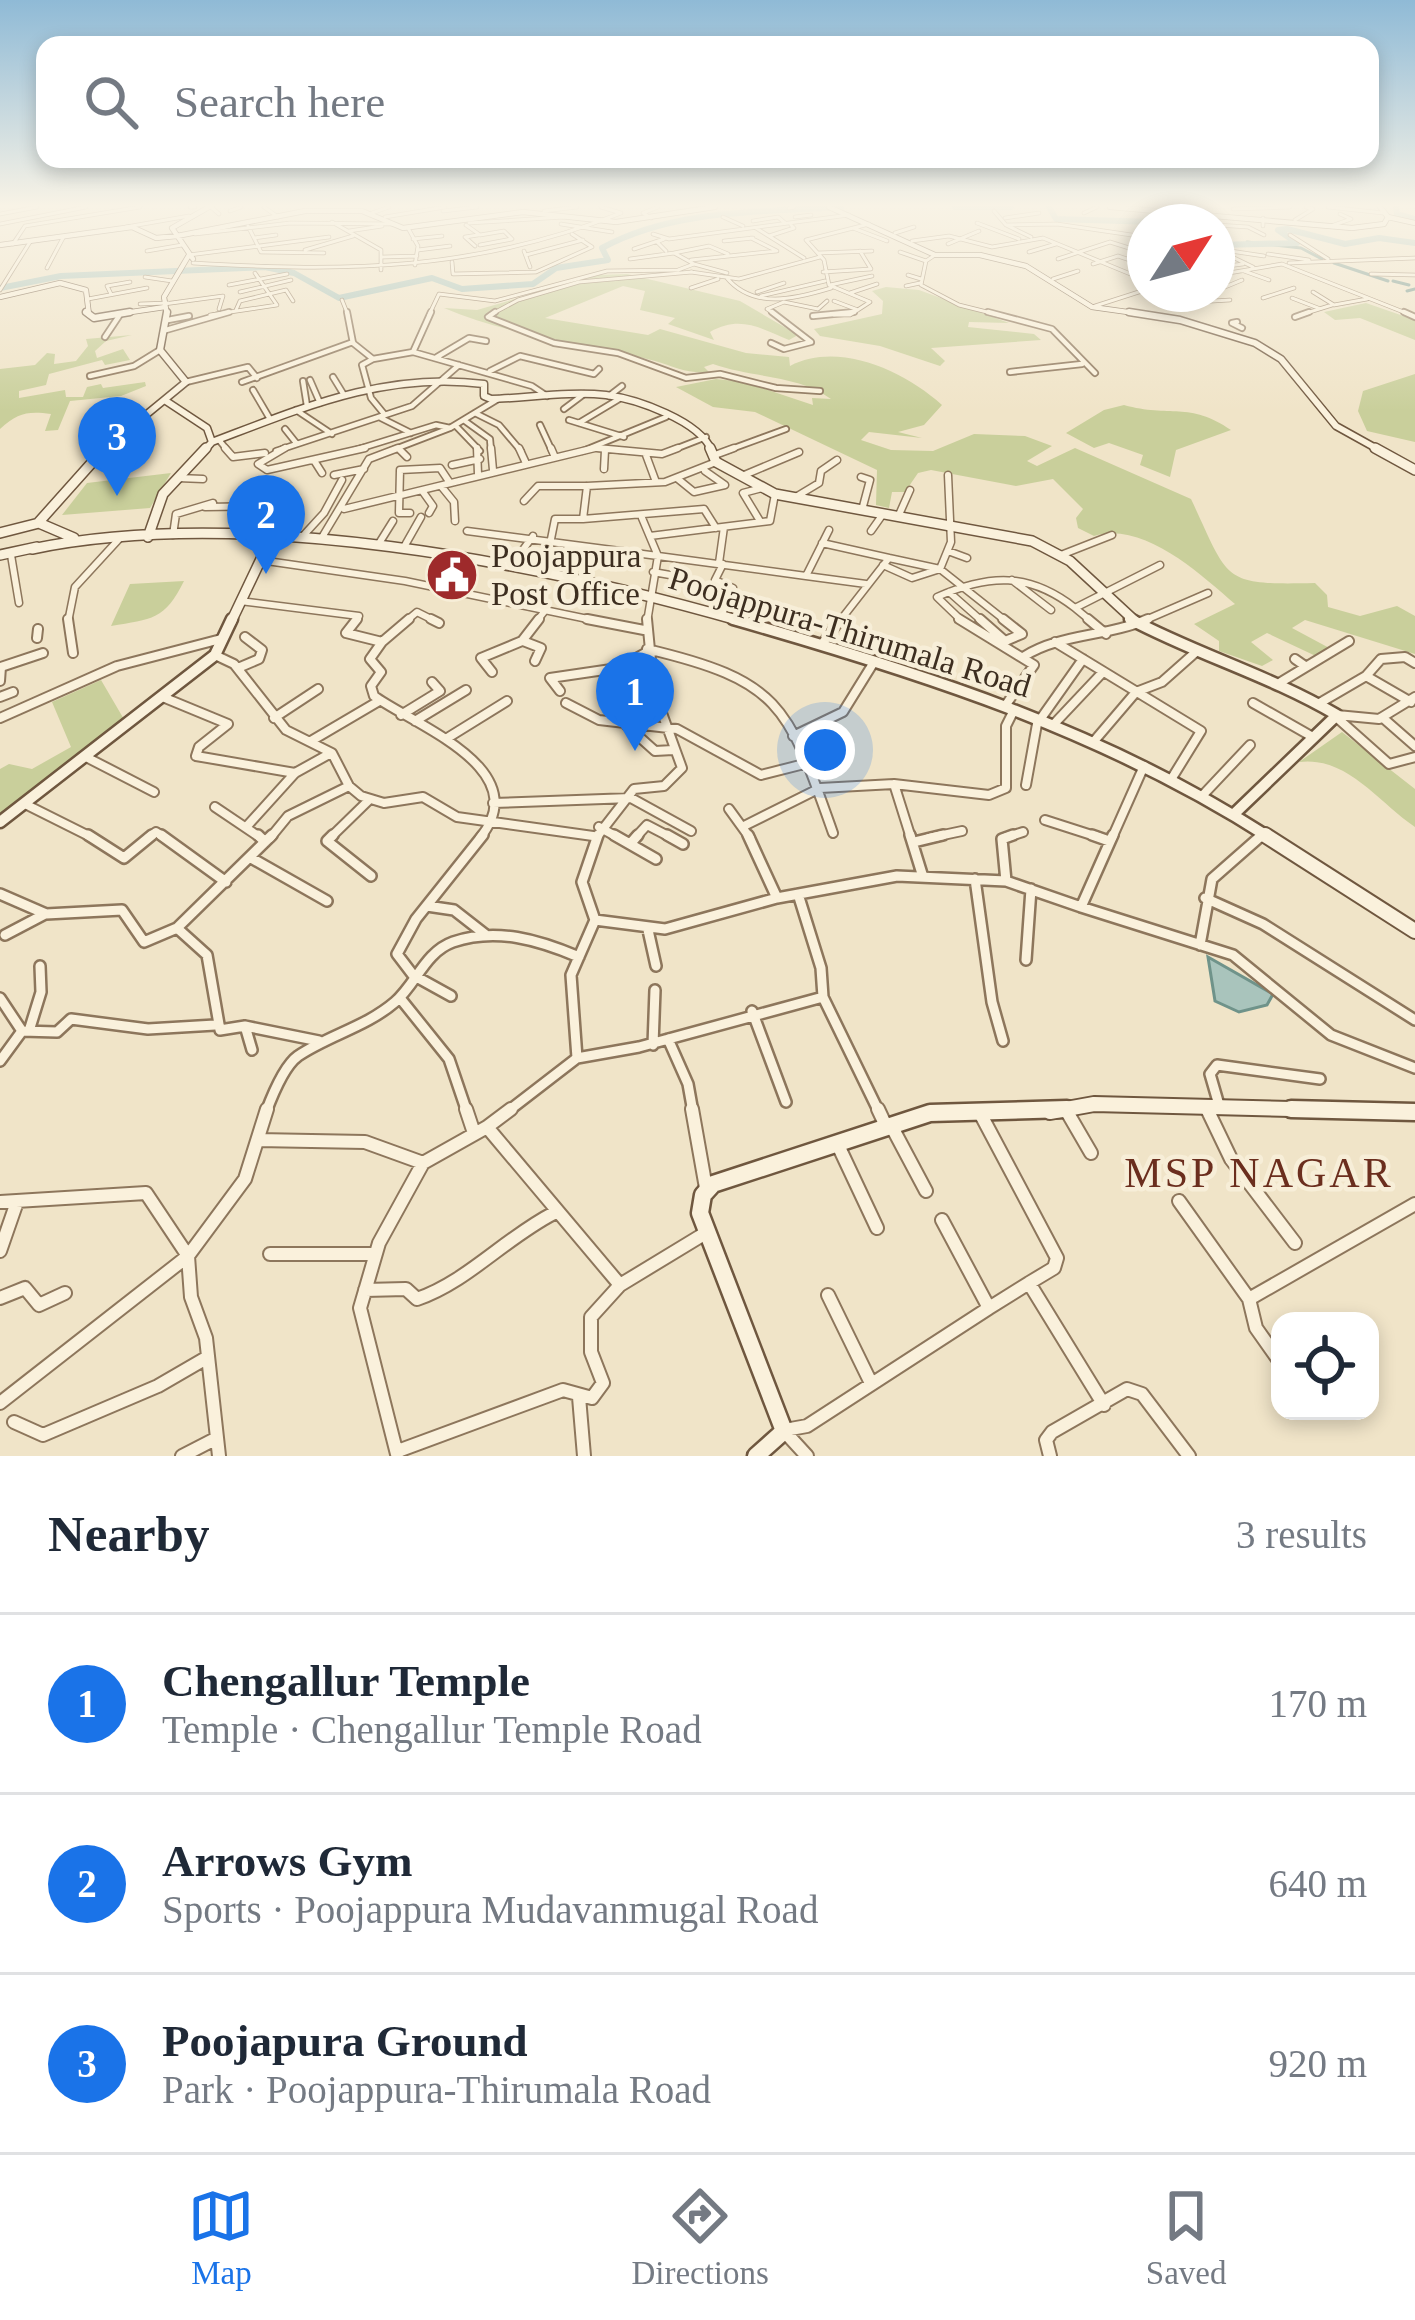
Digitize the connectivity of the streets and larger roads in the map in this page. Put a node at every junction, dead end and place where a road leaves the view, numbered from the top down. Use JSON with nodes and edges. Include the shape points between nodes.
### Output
{"nodes":[{"id":1,"x":178,"y":275,"type":"edge"},
{"id":2,"x":410,"y":275,"type":"edge"},
{"id":3,"x":593,"y":275,"type":"edge"},
{"id":4,"x":680,"y":275,"type":"edge"},
{"id":5,"x":716,"y":275,"type":"edge"},
{"id":6,"x":738,"y":275,"type":"edge"},
{"id":7,"x":769,"y":275,"type":"edge"},
{"id":8,"x":824,"y":275,"type":"edge"},
{"id":9,"x":908,"y":275,"type":"dead end"},
{"id":10,"x":923,"y":275,"type":"edge"},
{"id":11,"x":1042,"y":275,"type":"edge"},
{"id":12,"x":1066,"y":275,"type":"edge"},
{"id":13,"x":1260,"y":275,"type":"edge"},
{"id":14,"x":1309,"y":275,"type":"edge"},
{"id":15,"x":256,"y":276,"type":"junction"},
{"id":16,"x":872,"y":276,"type":"dead end"},
{"id":17,"x":145,"y":277,"type":"dead end"},
{"id":18,"x":409,"y":278,"type":"dead end"},
{"id":19,"x":725,"y":278,"type":"junction"},
{"id":20,"x":1053,"y":279,"type":"junction"},
{"id":21,"x":174,"y":280,"type":"junction"},
{"id":22,"x":1242,"y":280,"type":"dead end"},
{"id":23,"x":1269,"y":280,"type":"dead end"},
{"id":24,"x":921,"y":281,"type":"junction"},
{"id":25,"x":1324,"y":281,"type":"junction"},
{"id":26,"x":130,"y":282,"type":"dead end"},
{"id":27,"x":1235,"y":283,"type":"edge"},
{"id":28,"x":829,"y":284,"type":"junction"},
{"id":29,"x":878,"y":284,"type":"dead end"},
{"id":30,"x":1308,"y":284,"type":"dead end"},
{"id":31,"x":230,"y":285,"type":"dead end"},
{"id":32,"x":263,"y":286,"type":"junction"},
{"id":33,"x":906,"y":286,"type":"dead end"},
{"id":34,"x":147,"y":288,"type":"dead end"},
{"id":35,"x":691,"y":288,"type":"dead end"},
{"id":36,"x":1294,"y":288,"type":"dead end"},
{"id":37,"x":1334,"y":289,"type":"dead end"},
{"id":38,"x":1342,"y":289,"type":"junction"},
{"id":39,"x":1,"y":290,"type":"edge"},
{"id":40,"x":240,"y":292,"type":"dead end"},
{"id":41,"x":1312,"y":292,"type":"dead end"},
{"id":42,"x":271,"y":293,"type":"junction"},
{"id":43,"x":111,"y":294,"type":"junction"},
{"id":44,"x":847,"y":294,"type":"junction"},
{"id":45,"x":191,"y":295,"type":"dead end"},
{"id":46,"x":756,"y":295,"type":"junction"},
{"id":47,"x":1127,"y":296,"type":"edge"},
{"id":48,"x":1263,"y":298,"type":"dead end"},
{"id":49,"x":1292,"y":298,"type":"dead end"},
{"id":50,"x":1368,"y":298,"type":"junction"},
{"id":51,"x":88,"y":299,"type":"junction"},
{"id":52,"x":342,"y":300,"type":"dead end"},
{"id":53,"x":293,"y":301,"type":"dead end"},
{"id":54,"x":784,"y":302,"type":"junction"},
{"id":55,"x":164,"y":305,"type":"junction"},
{"id":56,"x":1334,"y":305,"type":"junction"},
{"id":57,"x":1092,"y":307,"type":"junction"},
{"id":58,"x":1319,"y":308,"type":"junction"},
{"id":59,"x":219,"y":309,"type":"dead end"},
{"id":60,"x":236,"y":310,"type":"junction"},
{"id":61,"x":860,"y":310,"type":"junction"},
{"id":62,"x":119,"y":316,"type":"junction"},
{"id":63,"x":189,"y":316,"type":"dead end"},
{"id":64,"x":813,"y":316,"type":"dead end"},
{"id":65,"x":1295,"y":317,"type":"dead end"},
{"id":66,"x":1415,"y":317,"type":"edge"},
{"id":67,"x":1237,"y":322,"type":"dead end"},
{"id":68,"x":167,"y":325,"type":"junction"},
{"id":69,"x":1242,"y":328,"type":"dead end"},
{"id":70,"x":105,"y":337,"type":"dead end"},
{"id":71,"x":486,"y":341,"type":"dead end"},
{"id":72,"x":353,"y":342,"type":"junction"},
{"id":73,"x":771,"y":343,"type":"dead end"},
{"id":74,"x":160,"y":350,"type":"junction"},
{"id":75,"x":413,"y":352,"type":"junction"},
{"id":76,"x":436,"y":357,"type":"junction"},
{"id":77,"x":374,"y":359,"type":"junction"},
{"id":78,"x":460,"y":364,"type":"junction"},
{"id":79,"x":1084,"y":364,"type":"junction"},
{"id":80,"x":599,"y":369,"type":"dead end"},
{"id":81,"x":488,"y":372,"type":"junction"},
{"id":82,"x":1010,"y":372,"type":"dead end"},
{"id":83,"x":1095,"y":373,"type":"dead end"},
{"id":84,"x":90,"y":376,"type":"dead end"},
{"id":85,"x":444,"y":376,"type":"junction"},
{"id":86,"x":333,"y":377,"type":"dead end"},
{"id":87,"x":257,"y":378,"type":"junction"},
{"id":88,"x":187,"y":382,"type":"junction"},
{"id":89,"x":242,"y":382,"type":"dead end"},
{"id":90,"x":622,"y":386,"type":"dead end"},
{"id":91,"x":368,"y":388,"type":"junction"},
{"id":92,"x":253,"y":390,"type":"dead end"},
{"id":93,"x":820,"y":391,"type":"dead end"},
{"id":94,"x":584,"y":394,"type":"junction"},
{"id":95,"x":344,"y":395,"type":"junction"},
{"id":96,"x":547,"y":396,"type":"junction"},
{"id":97,"x":614,"y":398,"type":"junction"},
{"id":98,"x":498,"y":399,"type":"junction"},
{"id":99,"x":166,"y":401,"type":"junction"},
{"id":100,"x":320,"y":403,"type":"junction"},
{"id":101,"x":302,"y":408,"type":"junction"},
{"id":102,"x":563,"y":410,"type":"dead end"},
{"id":103,"x":475,"y":412,"type":"junction"},
{"id":104,"x":355,"y":413,"type":"dead end"},
{"id":105,"x":383,"y":416,"type":"junction"},
{"id":106,"x":666,"y":417,"type":"junction"},
{"id":107,"x":270,"y":419,"type":"junction"},
{"id":108,"x":569,"y":420,"type":"dead end"},
{"id":109,"x":465,"y":421,"type":"junction"},
{"id":110,"x":362,"y":422,"type":"junction"},
{"id":111,"x":578,"y":424,"type":"junction"},
{"id":112,"x":540,"y":425,"type":"dead end"},
{"id":113,"x":453,"y":427,"type":"junction"},
{"id":114,"x":285,"y":429,"type":"dead end"},
{"id":115,"x":786,"y":430,"type":"dead end"},
{"id":116,"x":332,"y":434,"type":"junction"},
{"id":117,"x":415,"y":434,"type":"junction"},
{"id":118,"x":628,"y":435,"type":"junction"},
{"id":119,"x":706,"y":437,"type":"junction"},
{"id":120,"x":646,"y":439,"type":"dead end"},
{"id":121,"x":422,"y":440,"type":"junction"},
{"id":122,"x":216,"y":441,"type":"junction"},
{"id":123,"x":296,"y":444,"type":"junction"},
{"id":124,"x":399,"y":448,"type":"junction"},
{"id":125,"x":430,"y":448,"type":"dead end"},
{"id":126,"x":595,"y":448,"type":"junction"},
{"id":127,"x":605,"y":451,"type":"junction"},
{"id":128,"x":799,"y":452,"type":"dead end"},
{"id":129,"x":269,"y":453,"type":"junction"},
{"id":130,"x":554,"y":455,"type":"junction"},
{"id":131,"x":646,"y":455,"type":"junction"},
{"id":132,"x":407,"y":457,"type":"dead end"},
{"id":133,"x":480,"y":459,"type":"junction"},
{"id":134,"x":716,"y":459,"type":"junction"},
{"id":135,"x":837,"y":460,"type":"dead end"},
{"id":136,"x":525,"y":461,"type":"junction"},
{"id":137,"x":315,"y":462,"type":"junction"},
{"id":138,"x":281,"y":469,"type":"junction"},
{"id":139,"x":604,"y":469,"type":"dead end"},
{"id":140,"x":364,"y":470,"type":"junction"},
{"id":141,"x":493,"y":470,"type":"junction"},
{"id":142,"x":1415,"y":470,"type":"edge"},
{"id":143,"x":705,"y":471,"type":"junction"},
{"id":144,"x":322,"y":473,"type":"dead end"},
{"id":145,"x":478,"y":475,"type":"junction"},
{"id":146,"x":948,"y":475,"type":"dead end"},
{"id":147,"x":742,"y":476,"type":"junction"},
{"id":148,"x":861,"y":476,"type":"dead end"},
{"id":149,"x":177,"y":478,"type":"junction"},
{"id":150,"x":202,"y":478,"type":"dead end"},
{"id":151,"x":678,"y":479,"type":"junction"},
{"id":152,"x":460,"y":480,"type":"junction"},
{"id":153,"x":450,"y":483,"type":"junction"},
{"id":154,"x":657,"y":483,"type":"junction"},
{"id":155,"x":623,"y":484,"type":"junction"},
{"id":156,"x":441,"y":486,"type":"junction"},
{"id":157,"x":587,"y":486,"type":"junction"},
{"id":158,"x":762,"y":488,"type":"junction"},
{"id":159,"x":910,"y":490,"type":"dead end"},
{"id":160,"x":423,"y":492,"type":"junction"},
{"id":161,"x":775,"y":494,"type":"junction"},
{"id":162,"x":623,"y":496,"type":"dead end"},
{"id":163,"x":278,"y":498,"type":"dead end"},
{"id":164,"x":400,"y":499,"type":"junction"},
{"id":165,"x":793,"y":499,"type":"junction"},
{"id":166,"x":524,"y":501,"type":"dead end"},
{"id":167,"x":262,"y":505,"type":"junction"},
{"id":168,"x":286,"y":506,"type":"dead end"},
{"id":169,"x":344,"y":508,"type":"junction"},
{"id":170,"x":862,"y":510,"type":"junction"},
{"id":171,"x":410,"y":513,"type":"dead end"},
{"id":172,"x":677,"y":513,"type":"junction"},
{"id":173,"x":883,"y":514,"type":"junction"},
{"id":174,"x":655,"y":517,"type":"junction"},
{"id":175,"x":898,"y":517,"type":"junction"},
{"id":176,"x":583,"y":518,"type":"junction"},
{"id":177,"x":642,"y":518,"type":"junction"},
{"id":178,"x":393,"y":521,"type":"dead end"},
{"id":179,"x":455,"y":521,"type":"dead end"},
{"id":180,"x":491,"y":521,"type":"dead end"},
{"id":181,"x":760,"y":522,"type":"junction"},
{"id":182,"x":38,"y":523,"type":"junction"},
{"id":183,"x":952,"y":526,"type":"junction"},
{"id":184,"x":720,"y":528,"type":"junction"},
{"id":185,"x":829,"y":530,"type":"dead end"},
{"id":186,"x":467,"y":531,"type":"dead end"},
{"id":187,"x":872,"y":531,"type":"dead end"},
{"id":188,"x":0,"y":532,"type":"edge"},
{"id":189,"x":51,"y":532,"type":"junction"},
{"id":190,"x":684,"y":533,"type":"junction"},
{"id":191,"x":479,"y":534,"type":"junction"},
{"id":192,"x":661,"y":534,"type":"junction"},
{"id":193,"x":1112,"y":535,"type":"dead end"},
{"id":194,"x":272,"y":536,"type":"junction"},
{"id":195,"x":532,"y":536,"type":"junction"},
{"id":196,"x":650,"y":536,"type":"junction"},
{"id":197,"x":148,"y":537,"type":"junction"},
{"id":198,"x":172,"y":537,"type":"junction"},
{"id":199,"x":302,"y":537,"type":"junction"},
{"id":200,"x":120,"y":538,"type":"junction"},
{"id":201,"x":74,"y":539,"type":"junction"},
{"id":202,"x":550,"y":539,"type":"junction"},
{"id":203,"x":320,"y":540,"type":"junction"},
{"id":204,"x":377,"y":544,"type":"junction"},
{"id":205,"x":822,"y":544,"type":"junction"},
{"id":206,"x":404,"y":547,"type":"junction"},
{"id":207,"x":32,"y":549,"type":"junction"},
{"id":208,"x":949,"y":551,"type":"junction"},
{"id":209,"x":6,"y":555,"type":"edge"},
{"id":210,"x":1061,"y":555,"type":"junction"},
{"id":211,"x":658,"y":556,"type":"junction"},
{"id":212,"x":967,"y":558,"type":"dead end"},
{"id":213,"x":259,"y":560,"type":"junction"},
{"id":214,"x":886,"y":562,"type":"junction"},
{"id":215,"x":721,"y":564,"type":"junction"},
{"id":216,"x":1160,"y":565,"type":"dead end"},
{"id":217,"x":511,"y":566,"type":"junction"},
{"id":218,"x":940,"y":569,"type":"junction"},
{"id":219,"x":652,"y":572,"type":"junction"},
{"id":220,"x":670,"y":575,"type":"dead end"},
{"id":221,"x":806,"y":575,"type":"junction"},
{"id":222,"x":1011,"y":580,"type":"junction"},
{"id":223,"x":868,"y":584,"type":"junction"},
{"id":224,"x":962,"y":585,"type":"junction"},
{"id":225,"x":949,"y":592,"type":"junction"},
{"id":226,"x":1208,"y":593,"type":"dead end"},
{"id":227,"x":1100,"y":595,"type":"junction"},
{"id":228,"x":644,"y":596,"type":"junction"},
{"id":229,"x":238,"y":601,"type":"junction"},
{"id":230,"x":19,"y":603,"type":"dead end"},
{"id":231,"x":1075,"y":608,"type":"junction"},
{"id":232,"x":1051,"y":610,"type":"dead end"},
{"id":233,"x":544,"y":612,"type":"junction"},
{"id":234,"x":722,"y":614,"type":"junction"},
{"id":235,"x":439,"y":622,"type":"dead end"},
{"id":236,"x":1137,"y":623,"type":"junction"},
{"id":237,"x":644,"y":631,"type":"junction"},
{"id":238,"x":1107,"y":635,"type":"junction"},
{"id":239,"x":245,"y":637,"type":"dead end"},
{"id":240,"x":221,"y":639,"type":"junction"},
{"id":241,"x":1349,"y":640,"type":"dead end"},
{"id":242,"x":522,"y":641,"type":"junction"},
{"id":243,"x":382,"y":642,"type":"junction"},
{"id":244,"x":1003,"y":642,"type":"junction"},
{"id":245,"x":1055,"y":642,"type":"junction"},
{"id":246,"x":822,"y":644,"type":"junction"},
{"id":247,"x":647,"y":650,"type":"junction"},
{"id":248,"x":1197,"y":651,"type":"junction"},
{"id":249,"x":43,"y":652,"type":"dead end"},
{"id":250,"x":74,"y":652,"type":"dead end"},
{"id":251,"x":215,"y":655,"type":"junction"},
{"id":252,"x":1023,"y":656,"type":"junction"},
{"id":253,"x":1083,"y":659,"type":"junction"},
{"id":254,"x":1295,"y":659,"type":"dead end"},
{"id":255,"x":535,"y":661,"type":"dead end"},
{"id":256,"x":874,"y":662,"type":"junction"},
{"id":257,"x":1415,"y":663,"type":"edge"},
{"id":258,"x":1305,"y":666,"type":"junction"},
{"id":259,"x":238,"y":668,"type":"junction"},
{"id":260,"x":492,"y":672,"type":"dead end"},
{"id":261,"x":1103,"y":672,"type":"junction"},
{"id":262,"x":1366,"y":676,"type":"junction"},
{"id":263,"x":0,"y":681,"type":"edge"},
{"id":264,"x":432,"y":682,"type":"dead end"},
{"id":265,"x":1281,"y":682,"type":"junction"},
{"id":266,"x":318,"y":689,"type":"dead end"},
{"id":267,"x":466,"y":690,"type":"dead end"},
{"id":268,"x":560,"y":691,"type":"dead end"},
{"id":269,"x":13,"y":692,"type":"dead end"},
{"id":270,"x":1136,"y":692,"type":"junction"},
{"id":271,"x":0,"y":697,"type":"edge"},
{"id":272,"x":165,"y":698,"type":"junction"},
{"id":273,"x":379,"y":700,"type":"junction"},
{"id":274,"x":1413,"y":700,"type":"edge"},
{"id":275,"x":508,"y":701,"type":"dead end"},
{"id":276,"x":1253,"y":703,"type":"dead end"},
{"id":277,"x":566,"y":704,"type":"dead end"},
{"id":278,"x":1318,"y":704,"type":"junction"},
{"id":279,"x":1010,"y":707,"type":"junction"},
{"id":280,"x":400,"y":716,"type":"junction"},
{"id":281,"x":1336,"y":716,"type":"junction"},
{"id":282,"x":0,"y":718,"type":"edge"},
{"id":283,"x":274,"y":718,"type":"junction"},
{"id":284,"x":1384,"y":718,"type":"junction"},
{"id":285,"x":1040,"y":719,"type":"junction"},
{"id":286,"x":414,"y":722,"type":"junction"},
{"id":287,"x":625,"y":724,"type":"junction"},
{"id":288,"x":1053,"y":724,"type":"junction"},
{"id":289,"x":664,"y":725,"type":"junction"},
{"id":290,"x":793,"y":736,"type":"junction"},
{"id":291,"x":1311,"y":736,"type":"junction"},
{"id":292,"x":449,"y":737,"type":"junction"},
{"id":293,"x":1095,"y":740,"type":"junction"},
{"id":294,"x":311,"y":741,"type":"junction"},
{"id":295,"x":1250,"y":745,"type":"dead end"},
{"id":296,"x":1415,"y":746,"type":"edge"},
{"id":297,"x":674,"y":750,"type":"junction"},
{"id":298,"x":332,"y":753,"type":"junction"},
{"id":299,"x":86,"y":757,"type":"junction"},
{"id":300,"x":1415,"y":757,"type":"edge"},
{"id":301,"x":808,"y":763,"type":"junction"},
{"id":302,"x":1145,"y":764,"type":"junction"},
{"id":303,"x":295,"y":773,"type":"junction"},
{"id":304,"x":1172,"y":778,"type":"junction"},
{"id":305,"x":894,"y":784,"type":"junction"},
{"id":306,"x":1026,"y":785,"type":"dead end"},
{"id":307,"x":349,"y":786,"type":"junction"},
{"id":308,"x":820,"y":788,"type":"junction"},
{"id":309,"x":154,"y":792,"type":"dead end"},
{"id":310,"x":1202,"y":796,"type":"junction"},
{"id":311,"x":627,"y":799,"type":"junction"},
{"id":312,"x":369,"y":800,"type":"junction"},
{"id":313,"x":493,"y":803,"type":"junction"},
{"id":314,"x":25,"y":804,"type":"junction"},
{"id":315,"x":215,"y":807,"type":"dead end"},
{"id":316,"x":729,"y":809,"type":"dead end"},
{"id":317,"x":1234,"y":814,"type":"junction"},
{"id":318,"x":1045,"y":820,"type":"dead end"},
{"id":319,"x":0,"y":822,"type":"edge"},
{"id":320,"x":492,"y":824,"type":"junction"},
{"id":321,"x":248,"y":825,"type":"junction"},
{"id":322,"x":744,"y":826,"type":"junction"},
{"id":323,"x":596,"y":831,"type":"junction"},
{"id":324,"x":691,"y":831,"type":"dead end"},
{"id":325,"x":962,"y":831,"type":"dead end"},
{"id":326,"x":832,"y":832,"type":"dead end"},
{"id":327,"x":1023,"y":832,"type":"dead end"},
{"id":328,"x":1264,"y":834,"type":"junction"},
{"id":329,"x":1109,"y":841,"type":"junction"},
{"id":330,"x":265,"y":842,"type":"junction"},
{"id":331,"x":914,"y":842,"type":"junction"},
{"id":332,"x":630,"y":844,"type":"junction"},
{"id":333,"x":683,"y":844,"type":"dead end"},
{"id":334,"x":253,"y":859,"type":"junction"},
{"id":335,"x":656,"y":859,"type":"dead end"},
{"id":336,"x":371,"y":876,"type":"dead end"},
{"id":337,"x":923,"y":877,"type":"junction"},
{"id":338,"x":975,"y":879,"type":"junction"},
{"id":339,"x":1006,"y":881,"type":"junction"},
{"id":340,"x":226,"y":882,"type":"junction"},
{"id":341,"x":1030,"y":889,"type":"junction"},
{"id":342,"x":0,"y":894,"type":"edge"},
{"id":343,"x":798,"y":894,"type":"junction"},
{"id":344,"x":777,"y":898,"type":"junction"},
{"id":345,"x":1205,"y":898,"type":"junction"},
{"id":346,"x":327,"y":901,"type":"dead end"},
{"id":347,"x":426,"y":906,"type":"junction"},
{"id":348,"x":1082,"y":907,"type":"junction"},
{"id":349,"x":46,"y":914,"type":"junction"},
{"id":350,"x":595,"y":920,"type":"junction"},
{"id":351,"x":177,"y":928,"type":"junction"},
{"id":352,"x":648,"y":930,"type":"junction"},
{"id":353,"x":1415,"y":931,"type":"edge"},
{"id":354,"x":5,"y":934,"type":"dead end"},
{"id":355,"x":488,"y":937,"type":"junction"},
{"id":356,"x":1200,"y":945,"type":"junction"},
{"id":357,"x":579,"y":957,"type":"junction"},
{"id":358,"x":1026,"y":960,"type":"dead end"},
{"id":359,"x":40,"y":966,"type":"dead end"},
{"id":360,"x":656,"y":966,"type":"dead end"},
{"id":361,"x":413,"y":974,"type":"junction"},
{"id":362,"x":655,"y":990,"type":"dead end"},
{"id":363,"x":451,"y":996,"type":"dead end"},
{"id":364,"x":823,"y":997,"type":"junction"},
{"id":365,"x":0,"y":998,"type":"edge"},
{"id":366,"x":400,"y":998,"type":"junction"},
{"id":367,"x":752,"y":1011,"type":"junction"},
{"id":368,"x":1415,"y":1020,"type":"edge"},
{"id":369,"x":214,"y":1025,"type":"junction"},
{"id":370,"x":245,"y":1025,"type":"junction"},
{"id":371,"x":25,"y":1031,"type":"junction"},
{"id":372,"x":668,"y":1039,"type":"junction"},
{"id":373,"x":320,"y":1041,"type":"junction"},
{"id":374,"x":1003,"y":1041,"type":"dead end"},
{"id":375,"x":653,"y":1045,"type":"junction"},
{"id":376,"x":253,"y":1050,"type":"dead end"},
{"id":377,"x":578,"y":1058,"type":"junction"},
{"id":378,"x":0,"y":1061,"type":"edge"},
{"id":379,"x":1415,"y":1068,"type":"edge"},
{"id":380,"x":1320,"y":1078,"type":"dead end"},
{"id":381,"x":786,"y":1102,"type":"dead end"},
{"id":382,"x":1213,"y":1107,"type":"junction"},
{"id":383,"x":1065,"y":1109,"type":"junction"},
{"id":384,"x":979,"y":1112,"type":"junction"},
{"id":385,"x":1415,"y":1112,"type":"edge"},
{"id":386,"x":887,"y":1123,"type":"junction"},
{"id":387,"x":480,"y":1128,"type":"junction"},
{"id":388,"x":258,"y":1140,"type":"junction"},
{"id":389,"x":836,"y":1142,"type":"junction"},
{"id":390,"x":1091,"y":1153,"type":"dead end"},
{"id":391,"x":423,"y":1163,"type":"junction"},
{"id":392,"x":926,"y":1190,"type":"dead end"},
{"id":393,"x":707,"y":1191,"type":"junction"},
{"id":394,"x":1178,"y":1201,"type":"dead end"},
{"id":395,"x":0,"y":1202,"type":"edge"},
{"id":396,"x":17,"y":1202,"type":"junction"},
{"id":397,"x":1415,"y":1204,"type":"edge"},
{"id":398,"x":554,"y":1213,"type":"junction"},
{"id":399,"x":942,"y":1220,"type":"dead end"},
{"id":400,"x":877,"y":1228,"type":"dead end"},
{"id":401,"x":709,"y":1231,"type":"junction"},
{"id":402,"x":1295,"y":1243,"type":"dead end"},
{"id":403,"x":0,"y":1251,"type":"edge"},
{"id":404,"x":270,"y":1254,"type":"dead end"},
{"id":405,"x":375,"y":1254,"type":"junction"},
{"id":406,"x":188,"y":1256,"type":"junction"},
{"id":407,"x":1029,"y":1283,"type":"junction"},
{"id":408,"x":620,"y":1286,"type":"junction"},
{"id":409,"x":364,"y":1290,"type":"junction"},
{"id":410,"x":65,"y":1293,"type":"dead end"},
{"id":411,"x":828,"y":1295,"type":"dead end"},
{"id":412,"x":0,"y":1298,"type":"edge"},
{"id":413,"x":1249,"y":1299,"type":"junction"},
{"id":414,"x":989,"y":1308,"type":"junction"},
{"id":415,"x":1271,"y":1349,"type":"edge"},
{"id":416,"x":209,"y":1357,"type":"junction"},
{"id":417,"x":870,"y":1381,"type":"junction"},
{"id":418,"x":579,"y":1396,"type":"junction"},
{"id":419,"x":0,"y":1403,"type":"edge"},
{"id":420,"x":1104,"y":1405,"type":"junction"},
{"id":421,"x":14,"y":1422,"type":"dead end"},
{"id":422,"x":784,"y":1431,"type":"junction"},
{"id":423,"x":217,"y":1438,"type":"junction"},
{"id":424,"x":398,"y":1454,"type":"edge"},
{"id":425,"x":182,"y":1456,"type":"edge"},
{"id":426,"x":219,"y":1456,"type":"edge"},
{"id":427,"x":584,"y":1456,"type":"edge"},
{"id":428,"x":756,"y":1456,"type":"edge"},
{"id":429,"x":807,"y":1456,"type":"edge"},
{"id":430,"x":1050,"y":1456,"type":"edge"},
{"id":431,"x":1189,"y":1456,"type":"edge"}],
"edges":[{"from":1,"to":21,"type":"street"},
{"from":2,"to":18,"type":"street"},
{"from":3,"to":75,"type":"street","via":[[495,302],[439,294]]},
{"from":4,"to":93,"type":"street","via":[[604,278],[515,299],[488,319],[686,378],[720,374]]},
{"from":5,"to":19,"type":"street"},
{"from":6,"to":19,"type":"street"},
{"from":7,"to":46,"type":"street","via":[[784,283]]},
{"from":8,"to":28,"type":"street"},
{"from":9,"to":24,"type":"street"},
{"from":10,"to":24,"type":"street"},
{"from":11,"to":20,"type":"street"},
{"from":12,"to":20,"type":"street"},
{"from":13,"to":23,"type":"street"},
{"from":14,"to":25,"type":"street"},
{"from":15,"to":31,"type":"street"},
{"from":15,"to":32,"type":"street"},
{"from":15,"to":32,"type":"street","via":[[290,277]]},
{"from":16,"to":28,"type":"street"},
{"from":17,"to":21,"type":"street"},
{"from":19,"to":35,"type":"street"},
{"from":19,"to":46,"type":"street"},
{"from":20,"to":57,"type":"street"},
{"from":21,"to":55,"type":"street"},
{"from":22,"to":27,"type":"street"},
{"from":24,"to":33,"type":"street"},
{"from":24,"to":79,"type":"street","via":[[959,305],[1052,328]]},
{"from":25,"to":30,"type":"street"},
{"from":25,"to":38,"type":"street"},
{"from":26,"to":43,"type":"street","via":[[107,286]]},
{"from":28,"to":44,"type":"street"},
{"from":28,"to":46,"type":"street"},
{"from":28,"to":54,"type":"street"},
{"from":29,"to":44,"type":"street"},
{"from":32,"to":40,"type":"street"},
{"from":32,"to":42,"type":"street"},
{"from":34,"to":43,"type":"street"},
{"from":36,"to":48,"type":"street"},
{"from":37,"to":38,"type":"street"},
{"from":38,"to":50,"type":"street"},
{"from":39,"to":51,"type":"street","via":[[64,283],[80,286]]},
{"from":41,"to":56,"type":"street"},
{"from":42,"to":53,"type":"street","via":[[290,290]]},
{"from":42,"to":60,"type":"street","via":[[236,302]]},
{"from":42,"to":60,"type":"street","via":[[278,305]]},
{"from":43,"to":51,"type":"street"},
{"from":44,"to":61,"type":"street","via":[[870,302]]},
{"from":45,"to":55,"type":"street"},
{"from":46,"to":54,"type":"street"},
{"from":47,"to":57,"type":"street"},
{"from":49,"to":58,"type":"street"},
{"from":50,"to":56,"type":"street"},
{"from":50,"to":66,"type":"street"},
{"from":51,"to":62,"type":"street","via":[[86,314]]},
{"from":52,"to":72,"type":"street"},
{"from":54,"to":61,"type":"street"},
{"from":54,"to":73,"type":"street","via":[[767,309],[811,342],[784,349]]},
{"from":55,"to":59,"type":"street","via":[[223,296]]},
{"from":55,"to":62,"type":"street"},
{"from":55,"to":68,"type":"street"},
{"from":56,"to":58,"type":"street"},
{"from":57,"to":142,"type":"street","via":[[1180,320],[1255,343],[1281,359],[1336,426]]},
{"from":58,"to":65,"type":"street"},
{"from":60,"to":68,"type":"street"},
{"from":61,"to":64,"type":"street"},
{"from":62,"to":70,"type":"street"},
{"from":63,"to":68,"type":"street"},
{"from":67,"to":69,"type":"street"},
{"from":68,"to":74,"type":"street"},
{"from":71,"to":76,"type":"street","via":[[470,338]]},
{"from":72,"to":77,"type":"street"},
{"from":72,"to":87,"type":"street"},
{"from":74,"to":84,"type":"street"},
{"from":74,"to":88,"type":"street"},
{"from":75,"to":76,"type":"street"},
{"from":75,"to":77,"type":"street"},
{"from":76,"to":78,"type":"street"},
{"from":77,"to":91,"type":"street","via":[[362,365]]},
{"from":78,"to":81,"type":"street"},
{"from":78,"to":85,"type":"street"},
{"from":79,"to":82,"type":"street"},
{"from":79,"to":83,"type":"street"},
{"from":80,"to":81,"type":"street","via":[[591,374],[520,356]]},
{"from":81,"to":96,"type":"street"},
{"from":85,"to":91,"type":"street"},
{"from":85,"to":98,"type":"street","via":[[484,383],[485,398]]},
{"from":85,"to":105,"type":"street","via":[[420,402]]},
{"from":86,"to":95,"type":"street"},
{"from":87,"to":88,"type":"street","via":[[248,367]]},
{"from":87,"to":89,"type":"street"},
{"from":88,"to":99,"type":"street"},
{"from":90,"to":97,"type":"street"},
{"from":91,"to":95,"type":"street"},
{"from":91,"to":105,"type":"street"},
{"from":92,"to":107,"type":"street"},
{"from":94,"to":96,"type":"street"},
{"from":94,"to":97,"type":"street"},
{"from":94,"to":102,"type":"street"},
{"from":95,"to":100,"type":"street"},
{"from":96,"to":98,"type":"street"},
{"from":97,"to":106,"type":"street"},
{"from":97,"to":111,"type":"street"},
{"from":98,"to":103,"type":"street"},
{"from":99,"to":122,"type":"street"},
{"from":99,"to":182,"type":"street","via":[[114,438]]},
{"from":100,"to":101,"type":"street"},
{"from":100,"to":101,"type":"street","via":[[306,381]]},
{"from":101,"to":107,"type":"street"},
{"from":101,"to":116,"type":"street"},
{"from":103,"to":109,"type":"street"},
{"from":103,"to":136,"type":"street","via":[[494,420]]},
{"from":104,"to":110,"type":"street"},
{"from":105,"to":110,"type":"street"},
{"from":105,"to":117,"type":"street"},
{"from":106,"to":118,"type":"street"},
{"from":106,"to":119,"type":"street"},
{"from":107,"to":122,"type":"street","via":[[263,429]]},
{"from":108,"to":111,"type":"street"},
{"from":109,"to":113,"type":"street"},
{"from":109,"to":141,"type":"street","via":[[490,439]]},
{"from":110,"to":116,"type":"street"},
{"from":111,"to":118,"type":"street"},
{"from":112,"to":130,"type":"street"},
{"from":113,"to":117,"type":"street"},
{"from":113,"to":121,"type":"street"},
{"from":113,"to":133,"type":"street"},
{"from":114,"to":123,"type":"street"},
{"from":115,"to":134,"type":"street"},
{"from":116,"to":123,"type":"street"},
{"from":117,"to":137,"type":"street"},
{"from":118,"to":120,"type":"street"},
{"from":118,"to":126,"type":"street"},
{"from":119,"to":131,"type":"street"},
{"from":119,"to":134,"type":"street"},
{"from":121,"to":124,"type":"street"},
{"from":121,"to":125,"type":"street"},
{"from":122,"to":129,"type":"street","via":[[232,457]]},
{"from":122,"to":149,"type":"street"},
{"from":123,"to":129,"type":"street"},
{"from":124,"to":132,"type":"street"},
{"from":124,"to":140,"type":"street","via":[[369,459]]},
{"from":126,"to":127,"type":"street"},
{"from":126,"to":130,"type":"street"},
{"from":127,"to":131,"type":"street"},
{"from":127,"to":139,"type":"street"},
{"from":128,"to":147,"type":"street"},
{"from":129,"to":138,"type":"street"},
{"from":129,"to":138,"type":"street","via":[[261,468]]},
{"from":130,"to":136,"type":"street"},
{"from":131,"to":154,"type":"street"},
{"from":133,"to":145,"type":"street"},
{"from":133,"to":152,"type":"street","via":[[452,462]]},
{"from":134,"to":143,"type":"street"},
{"from":134,"to":147,"type":"street"},
{"from":135,"to":165,"type":"street"},
{"from":136,"to":141,"type":"street"},
{"from":137,"to":138,"type":"street"},
{"from":137,"to":144,"type":"street"},
{"from":140,"to":169,"type":"street"},
{"from":140,"to":199,"type":"street","via":[[338,477],[324,514]]},
{"from":141,"to":145,"type":"street"},
{"from":143,"to":151,"type":"street"},
{"from":143,"to":151,"type":"street","via":[[725,485],[694,492]]},
{"from":145,"to":152,"type":"street"},
{"from":146,"to":183,"type":"street"},
{"from":147,"to":158,"type":"street"},
{"from":148,"to":170,"type":"street","via":[[871,480]]},
{"from":149,"to":150,"type":"street"},
{"from":149,"to":197,"type":"street"},
{"from":151,"to":154,"type":"street"},
{"from":152,"to":153,"type":"street"},
{"from":153,"to":156,"type":"street"},
{"from":153,"to":164,"type":"street","via":[[440,468],[400,470]]},
{"from":154,"to":155,"type":"street"},
{"from":155,"to":157,"type":"street"},
{"from":155,"to":162,"type":"street"},
{"from":156,"to":160,"type":"street"},
{"from":156,"to":179,"type":"street","via":[[454,502]]},
{"from":157,"to":166,"type":"street","via":[[538,486]]},
{"from":157,"to":176,"type":"street"},
{"from":158,"to":161,"type":"street"},
{"from":158,"to":181,"type":"street","via":[[743,494]]},
{"from":159,"to":175,"type":"street"},
{"from":160,"to":164,"type":"street"},
{"from":160,"to":206,"type":"street","via":[[433,506]]},
{"from":161,"to":165,"type":"street"},
{"from":161,"to":181,"type":"street","via":[[772,520]]},
{"from":163,"to":167,"type":"street"},
{"from":164,"to":169,"type":"street"},
{"from":164,"to":171,"type":"street","via":[[399,513]]},
{"from":165,"to":170,"type":"street"},
{"from":167,"to":168,"type":"street"},
{"from":167,"to":198,"type":"street","via":[[176,514]]},
{"from":169,"to":203,"type":"street"},
{"from":170,"to":173,"type":"street"},
{"from":172,"to":174,"type":"street"},
{"from":172,"to":184,"type":"street","via":[[706,510]]},
{"from":172,"to":190,"type":"street"},
{"from":173,"to":175,"type":"street"},
{"from":173,"to":187,"type":"street"},
{"from":174,"to":177,"type":"street"},
{"from":174,"to":192,"type":"street"},
{"from":175,"to":183,"type":"street"},
{"from":176,"to":177,"type":"street"},
{"from":176,"to":202,"type":"street","via":[[555,519]]},
{"from":177,"to":196,"type":"street"},
{"from":178,"to":204,"type":"street"},
{"from":180,"to":191,"type":"street"},
{"from":181,"to":184,"type":"street"},
{"from":182,"to":188,"type":"street"},
{"from":182,"to":189,"type":"street"},
{"from":183,"to":208,"type":"street"},
{"from":183,"to":210,"type":"street","via":[[1033,541]]},
{"from":184,"to":190,"type":"street"},
{"from":184,"to":215,"type":"street"},
{"from":185,"to":205,"type":"street"},
{"from":186,"to":191,"type":"street"},
{"from":189,"to":201,"type":"street"},
{"from":189,"to":207,"type":"street"},
{"from":190,"to":192,"type":"street"},
{"from":191,"to":195,"type":"street"},
{"from":192,"to":196,"type":"street"},
{"from":193,"to":210,"type":"street"},
{"from":194,"to":198,"type":"street","name":"Poojappura-Thirumala Road"},
{"from":194,"to":199,"type":"street","name":"Poojappura-Thirumala Road"},
{"from":194,"to":213,"type":"street"},
{"from":195,"to":202,"type":"street"},
{"from":195,"to":217,"type":"street"},
{"from":196,"to":211,"type":"street"},
{"from":197,"to":198,"type":"street","name":"Poojappura-Thirumala Road"},
{"from":197,"to":200,"type":"street","name":"Poojappura-Thirumala Road"},
{"from":199,"to":203,"type":"street","name":"Poojappura-Thirumala Road"},
{"from":200,"to":201,"type":"street","name":"Poojappura-Thirumala Road"},
{"from":200,"to":250,"type":"street","via":[[72,585],[65,624]]},
{"from":201,"to":207,"type":"street"},
{"from":202,"to":211,"type":"street"},
{"from":203,"to":204,"type":"street","name":"Poojappura-Thirumala Road"},
{"from":204,"to":206,"type":"street","name":"Poojappura-Thirumala Road"},
{"from":205,"to":214,"type":"street"},
{"from":205,"to":221,"type":"street"},
{"from":206,"to":217,"type":"street","name":"Poojappura-Thirumala Road"},
{"from":207,"to":209,"type":"street"},
{"from":208,"to":212,"type":"street"},
{"from":208,"to":218,"type":"street"},
{"from":209,"to":230,"type":"street"},
{"from":210,"to":227,"type":"street"},
{"from":211,"to":215,"type":"street"},
{"from":211,"to":219,"type":"street"},
{"from":213,"to":229,"type":"street"},
{"from":213,"to":233,"type":"street","via":[[444,585]]},
{"from":214,"to":218,"type":"street"},
{"from":214,"to":218,"type":"street","via":[[912,578]]},
{"from":214,"to":223,"type":"street"},
{"from":215,"to":221,"type":"street"},
{"from":215,"to":234,"type":"street","via":[[715,580],[733,588]]},
{"from":216,"to":227,"type":"street"},
{"from":217,"to":228,"type":"street","name":"Poojappura-Thirumala Road"},
{"from":218,"to":224,"type":"street"},
{"from":219,"to":220,"type":"street"},
{"from":219,"to":228,"type":"street"},
{"from":221,"to":223,"type":"street"},
{"from":222,"to":224,"type":"street"},
{"from":222,"to":231,"type":"street","via":[[1039,580]]},
{"from":222,"to":232,"type":"street"},
{"from":223,"to":246,"type":"street"},
{"from":224,"to":225,"type":"street"},
{"from":224,"to":244,"type":"street","via":[[1022,634]]},
{"from":225,"to":244,"type":"street"},
{"from":225,"to":244,"type":"street","via":[[937,599],[960,623]]},
{"from":226,"to":236,"type":"street"},
{"from":227,"to":231,"type":"street"},
{"from":227,"to":236,"type":"street"},
{"from":228,"to":234,"type":"street","name":"Poojappura-Thirumala Road"},
{"from":228,"to":237,"type":"street"},
{"from":229,"to":240,"type":"street"},
{"from":229,"to":243,"type":"street","via":[[354,614],[346,633]]},
{"from":231,"to":238,"type":"street"},
{"from":233,"to":237,"type":"street"},
{"from":233,"to":242,"type":"street"},
{"from":234,"to":246,"type":"street","name":"Poojappura-Thirumala Road"},
{"from":235,"to":243,"type":"street","via":[[417,612]]},
{"from":236,"to":238,"type":"street"},
{"from":236,"to":248,"type":"street"},
{"from":237,"to":247,"type":"street"},
{"from":238,"to":245,"type":"street"},
{"from":239,"to":259,"type":"street","via":[[262,650]]},
{"from":240,"to":251,"type":"street"},
{"from":240,"to":282,"type":"street","via":[[117,666]]},
{"from":241,"to":258,"type":"street"},
{"from":242,"to":255,"type":"street","via":[[541,648]]},
{"from":242,"to":260,"type":"street","via":[[481,658]]},
{"from":243,"to":273,"type":"street","via":[[370,659],[381,673],[371,692]]},
{"from":244,"to":252,"type":"street"},
{"from":245,"to":252,"type":"street"},
{"from":245,"to":253,"type":"street"},
{"from":246,"to":256,"type":"street","name":"Poojappura-Thirumala Road"},
{"from":247,"to":268,"type":"street","via":[[618,668],[550,678]]},
{"from":247,"to":289,"type":"street"},
{"from":247,"to":290,"type":"street","via":[[749,681]]},
{"from":248,"to":265,"type":"street"},
{"from":248,"to":270,"type":"street","via":[[1162,682]]},
{"from":249,"to":263,"type":"street","via":[[1,667]]},
{"from":251,"to":259,"type":"street"},
{"from":251,"to":272,"type":"street"},
{"from":252,"to":279,"type":"street","via":[[1034,665]]},
{"from":253,"to":261,"type":"street"},
{"from":253,"to":285,"type":"street"},
{"from":254,"to":258,"type":"street"},
{"from":256,"to":279,"type":"street","name":"Poojappura-Thirumala Road"},
{"from":256,"to":290,"type":"street","via":[[843,712]]},
{"from":257,"to":262,"type":"street","via":[[1381,659]]},
{"from":258,"to":265,"type":"street"},
{"from":259,"to":283,"type":"street"},
{"from":261,"to":270,"type":"street"},
{"from":261,"to":288,"type":"street"},
{"from":262,"to":274,"type":"street"},
{"from":262,"to":278,"type":"street"},
{"from":264,"to":280,"type":"street","via":[[440,691]]},
{"from":265,"to":278,"type":"street"},
{"from":266,"to":283,"type":"street"},
{"from":267,"to":286,"type":"street"},
{"from":269,"to":271,"type":"street"},
{"from":270,"to":293,"type":"street"},
{"from":270,"to":304,"type":"street","via":[[1204,735]]},
{"from":272,"to":299,"type":"street"},
{"from":272,"to":303,"type":"street","via":[[228,724],[196,756]]},
{"from":273,"to":280,"type":"street"},
{"from":273,"to":294,"type":"street"},
{"from":274,"to":284,"type":"street"},
{"from":275,"to":292,"type":"street"},
{"from":276,"to":291,"type":"street"},
{"from":277,"to":287,"type":"street"},
{"from":278,"to":281,"type":"street"},
{"from":279,"to":285,"type":"street","name":"Poojappura-Thirumala Road"},
{"from":279,"to":305,"type":"street","via":[[1008,782],[999,793]]},
{"from":280,"to":286,"type":"street"},
{"from":281,"to":284,"type":"street"},
{"from":281,"to":291,"type":"street"},
{"from":281,"to":300,"type":"street","via":[[1389,764]]},
{"from":283,"to":294,"type":"street"},
{"from":284,"to":296,"type":"street"},
{"from":285,"to":288,"type":"street","name":"Poojappura-Thirumala Road"},
{"from":285,"to":306,"type":"street"},
{"from":286,"to":292,"type":"street"},
{"from":287,"to":289,"type":"street"},
{"from":287,"to":297,"type":"street","via":[[655,752]]},
{"from":288,"to":293,"type":"street","name":"Poojappura-Thirumala Road"},
{"from":289,"to":297,"type":"street"},
{"from":289,"to":301,"type":"street","via":[[761,775]]},
{"from":290,"to":301,"type":"street"},
{"from":291,"to":317,"type":"street"},
{"from":292,"to":313,"type":"street","via":[[477,758]]},
{"from":293,"to":302,"type":"street","name":"Poojappura-Thirumala Road"},
{"from":294,"to":298,"type":"street"},
{"from":295,"to":310,"type":"street"},
{"from":297,"to":311,"type":"street","via":[[682,768],[664,786],[639,787]]},
{"from":298,"to":303,"type":"street"},
{"from":298,"to":307,"type":"street"},
{"from":299,"to":309,"type":"street"},
{"from":299,"to":314,"type":"street"},
{"from":301,"to":308,"type":"street"},
{"from":302,"to":304,"type":"street","name":"Poojappura-Thirumala Road"},
{"from":302,"to":329,"type":"street"},
{"from":303,"to":321,"type":"street"},
{"from":304,"to":310,"type":"street","name":"Poojappura-Thirumala Road"},
{"from":305,"to":308,"type":"street"},
{"from":305,"to":331,"type":"street"},
{"from":307,"to":312,"type":"street"},
{"from":307,"to":330,"type":"street","via":[[288,816]]},
{"from":308,"to":322,"type":"street"},
{"from":308,"to":326,"type":"street"},
{"from":310,"to":317,"type":"street","name":"Poojappura-Thirumala Road"},
{"from":311,"to":313,"type":"street"},
{"from":311,"to":323,"type":"street"},
{"from":311,"to":324,"type":"street"},
{"from":312,"to":320,"type":"street","via":[[423,797],[457,817]]},
{"from":312,"to":336,"type":"street","via":[[327,841]]},
{"from":313,"to":320,"type":"street"},
{"from":314,"to":319,"type":"street"},
{"from":314,"to":340,"type":"street","via":[[124,858],[156,832]]},
{"from":315,"to":321,"type":"street"},
{"from":316,"to":322,"type":"street"},
{"from":317,"to":328,"type":"street","name":"Poojappura-Thirumala Road"},
{"from":318,"to":329,"type":"street"},
{"from":320,"to":323,"type":"street"},
{"from":320,"to":347,"type":"street"},
{"from":321,"to":330,"type":"street"},
{"from":322,"to":344,"type":"street"},
{"from":323,"to":332,"type":"street"},
{"from":323,"to":350,"type":"street","via":[[584,890]]},
{"from":325,"to":331,"type":"street"},
{"from":327,"to":339,"type":"street","via":[[1002,839]]},
{"from":328,"to":345,"type":"street","via":[[1222,867]]},
{"from":328,"to":353,"type":"street","name":"Poojappura-Thirumala Road"},
{"from":329,"to":348,"type":"street"},
{"from":330,"to":334,"type":"street"},
{"from":331,"to":337,"type":"street"},
{"from":332,"to":333,"type":"street","via":[[647,824]]},
{"from":332,"to":335,"type":"street"},
{"from":334,"to":340,"type":"street"},
{"from":334,"to":346,"type":"street"},
{"from":337,"to":338,"type":"street"},
{"from":337,"to":343,"type":"street"},
{"from":338,"to":339,"type":"street"},
{"from":338,"to":374,"type":"street","via":[[991,1008]]},
{"from":339,"to":341,"type":"street"},
{"from":340,"to":351,"type":"street"},
{"from":341,"to":348,"type":"street"},
{"from":341,"to":358,"type":"street"},
{"from":342,"to":349,"type":"street"},
{"from":343,"to":344,"type":"street"},
{"from":343,"to":364,"type":"street"},
{"from":344,"to":352,"type":"street"},
{"from":345,"to":356,"type":"street"},
{"from":345,"to":368,"type":"street","via":[[1263,924]]},
{"from":347,"to":355,"type":"street","via":[[454,910]]},
{"from":347,"to":361,"type":"street","via":[[397,954]]},
{"from":348,"to":356,"type":"street"},
{"from":349,"to":351,"type":"street","via":[[122,910],[144,942]]},
{"from":349,"to":354,"type":"street"},
{"from":350,"to":352,"type":"street"},
{"from":350,"to":357,"type":"street"},
{"from":351,"to":369,"type":"street","via":[[207,955]]},
{"from":352,"to":360,"type":"street"},
{"from":355,"to":357,"type":"street","via":[[540,940]]},
{"from":355,"to":361,"type":"street","via":[[441,947]]},
{"from":356,"to":379,"type":"street","via":[[1254,969],[1331,1035]]},
{"from":357,"to":377,"type":"street","via":[[571,975]]},
{"from":359,"to":371,"type":"street","via":[[41,992]]},
{"from":361,"to":363,"type":"street"},
{"from":361,"to":366,"type":"street"},
{"from":362,"to":375,"type":"street"},
{"from":364,"to":367,"type":"street"},
{"from":364,"to":386,"type":"street"},
{"from":365,"to":371,"type":"street"},
{"from":366,"to":373,"type":"street","via":[[371,1021]]},
{"from":366,"to":387,"type":"street","via":[[449,1059]]},
{"from":367,"to":372,"type":"street"},
{"from":367,"to":381,"type":"street"},
{"from":369,"to":370,"type":"street"},
{"from":369,"to":371,"type":"street","via":[[148,1029],[70,1019],[57,1032]]},
{"from":370,"to":373,"type":"street"},
{"from":370,"to":376,"type":"street"},
{"from":371,"to":378,"type":"street"},
{"from":372,"to":375,"type":"street"},
{"from":372,"to":393,"type":"street","via":[[688,1084]]},
{"from":373,"to":388,"type":"street","via":[[294,1058]]},
{"from":375,"to":377,"type":"street"},
{"from":377,"to":387,"type":"street"},
{"from":380,"to":382,"type":"street","via":[[1216,1065]]},
{"from":382,"to":383,"type":"street"},
{"from":382,"to":385,"type":"street"},
{"from":382,"to":402,"type":"street","via":[[1232,1159]]},
{"from":383,"to":384,"type":"street"},
{"from":383,"to":390,"type":"street"},
{"from":384,"to":386,"type":"street"},
{"from":384,"to":407,"type":"street","via":[[1057,1258]]},
{"from":386,"to":389,"type":"street"},
{"from":386,"to":392,"type":"street"},
{"from":387,"to":391,"type":"street"},
{"from":387,"to":398,"type":"street"},
{"from":388,"to":391,"type":"street","via":[[370,1144]]},
{"from":388,"to":406,"type":"street","via":[[244,1179]]},
{"from":389,"to":393,"type":"street"},
{"from":389,"to":400,"type":"street"},
{"from":391,"to":405,"type":"street"},
{"from":393,"to":401,"type":"street","via":[[700,1202]]},
{"from":394,"to":413,"type":"street"},
{"from":395,"to":396,"type":"street"},
{"from":396,"to":403,"type":"street"},
{"from":396,"to":406,"type":"street","via":[[146,1193]]},
{"from":397,"to":413,"type":"street"},
{"from":398,"to":408,"type":"street"},
{"from":398,"to":409,"type":"street","via":[[510,1236],[447,1289],[417,1299],[406,1289]]},
{"from":399,"to":414,"type":"street"},
{"from":401,"to":408,"type":"street"},
{"from":401,"to":422,"type":"street"},
{"from":404,"to":405,"type":"street"},
{"from":405,"to":409,"type":"street"},
{"from":406,"to":416,"type":"street"},
{"from":406,"to":419,"type":"street"},
{"from":407,"to":414,"type":"street"},
{"from":407,"to":420,"type":"street"},
{"from":408,"to":418,"type":"street","via":[[590,1317],[603,1383],[592,1398]]},
{"from":409,"to":424,"type":"street","via":[[366,1343]]},
{"from":410,"to":412,"type":"street","via":[[39,1305],[25,1288]]},
{"from":411,"to":417,"type":"street"},
{"from":413,"to":415,"type":"street"},
{"from":414,"to":417,"type":"street"},
{"from":416,"to":421,"type":"street","via":[[43,1435]]},
{"from":416,"to":423,"type":"street"},
{"from":417,"to":422,"type":"street","via":[[807,1426]]},
{"from":418,"to":424,"type":"street","via":[[563,1390]]},
{"from":418,"to":427,"type":"street"},
{"from":420,"to":430,"type":"street","via":[[1052,1432]]},
{"from":420,"to":431,"type":"street","via":[[1135,1389]]},
{"from":422,"to":428,"type":"street"},
{"from":422,"to":429,"type":"street"},
{"from":423,"to":425,"type":"street"},
{"from":423,"to":426,"type":"street"}]}
